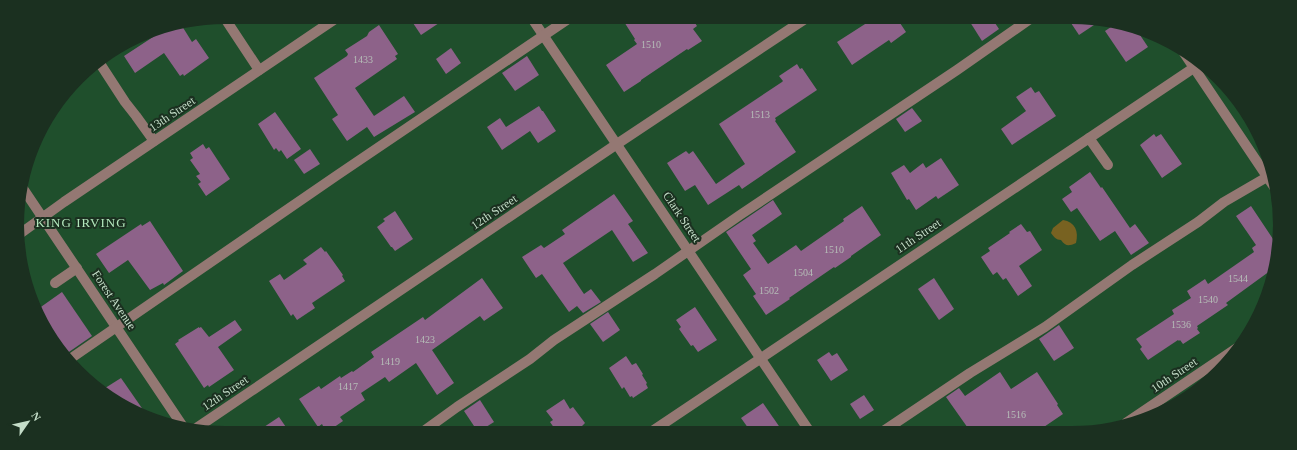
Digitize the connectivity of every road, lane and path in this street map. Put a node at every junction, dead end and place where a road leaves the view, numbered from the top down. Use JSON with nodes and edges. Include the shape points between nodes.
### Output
{"nodes":[{"id":1,"x":229,"y":24,"type":"edge"},
{"id":2,"x":328,"y":24,"type":"edge"},
{"id":3,"x":536,"y":24,"type":"edge"},
{"id":4,"x":560,"y":24,"type":"edge"},
{"id":5,"x":797,"y":24,"type":"edge"},
{"id":6,"x":1023,"y":24,"type":"edge"},
{"id":7,"x":543,"y":35,"type":"junction"},
{"id":8,"x":102,"y":67,"type":"edge"},
{"id":9,"x":1196,"y":67,"type":"edge"},
{"id":10,"x":259,"y":70,"type":"junction"},
{"id":11,"x":1201,"y":71,"type":"edge"},
{"id":12,"x":1089,"y":138,"type":"junction"},
{"id":13,"x":154,"y":141,"type":"junction"},
{"id":14,"x":617,"y":144,"type":"junction"},
{"id":15,"x":1108,"y":165,"type":"dead end"},
{"id":16,"x":1267,"y":177,"type":"joint"},
{"id":17,"x":27,"y":194,"type":"edge"},
{"id":18,"x":44,"y":218,"type":"junction"},
{"id":19,"x":24,"y":231,"type":"edge"},
{"id":20,"x":688,"y":251,"type":"junction"},
{"id":21,"x":77,"y":268,"type":"junction"},
{"id":22,"x":55,"y":283,"type":"dead end"},
{"id":23,"x":116,"y":326,"type":"junction"},
{"id":24,"x":73,"y":357,"type":"edge"},
{"id":25,"x":1224,"y":357,"type":"edge"},
{"id":26,"x":760,"y":358,"type":"junction"},
{"id":27,"x":1139,"y":414,"type":"edge"},
{"id":28,"x":179,"y":420,"type":"edge"},
{"id":29,"x":202,"y":424,"type":"edge"},
{"id":30,"x":431,"y":426,"type":"edge"},
{"id":31,"x":660,"y":426,"type":"edge"},
{"id":32,"x":806,"y":426,"type":"edge"},
{"id":33,"x":891,"y":426,"type":"edge"}],
"edges":[{"from":1,"to":10,"type":"street"},
{"from":2,"to":10,"type":"street","name":"13th Street"},
{"from":3,"to":7,"type":"street","name":"Clark Street"},
{"from":4,"to":7,"type":"street"},
{"from":5,"to":14,"type":"street","name":"12th Street"},
{"from":6,"to":20,"type":"street"},
{"from":7,"to":14,"type":"street","name":"Clark Street"},
{"from":7,"to":23,"type":"street"},
{"from":8,"to":13,"type":"street"},
{"from":9,"to":12,"type":"street","name":"11th Street"},
{"from":10,"to":13,"type":"street","name":"13th Street"},
{"from":11,"to":16,"type":"street"},
{"from":12,"to":15,"type":"street"},
{"from":12,"to":26,"type":"street","name":"11th Street"},
{"from":13,"to":18,"type":"street","name":"13th Street"},
{"from":14,"to":20,"type":"street","name":"Clark Street"},
{"from":14,"to":29,"type":"street","name":"12th Street"},
{"from":16,"to":33,"type":"street","via":[[1224,202],[1045,327]]},
{"from":17,"to":18,"type":"street","name":"Forest Avenue"},
{"from":18,"to":19,"type":"street","name":"13th Street"},
{"from":18,"to":21,"type":"street","name":"Forest Avenue"},
{"from":20,"to":26,"type":"street","name":"Clark Street"},
{"from":20,"to":30,"type":"street"},
{"from":21,"to":22,"type":"street"},
{"from":21,"to":23,"type":"street","name":"Forest Avenue"},
{"from":23,"to":24,"type":"street"},
{"from":23,"to":28,"type":"street","name":"Forest Avenue"},
{"from":25,"to":27,"type":"street","name":"10th Street"},
{"from":26,"to":31,"type":"street","name":"11th Street"},
{"from":26,"to":32,"type":"street","name":"Clark Street"}]}
